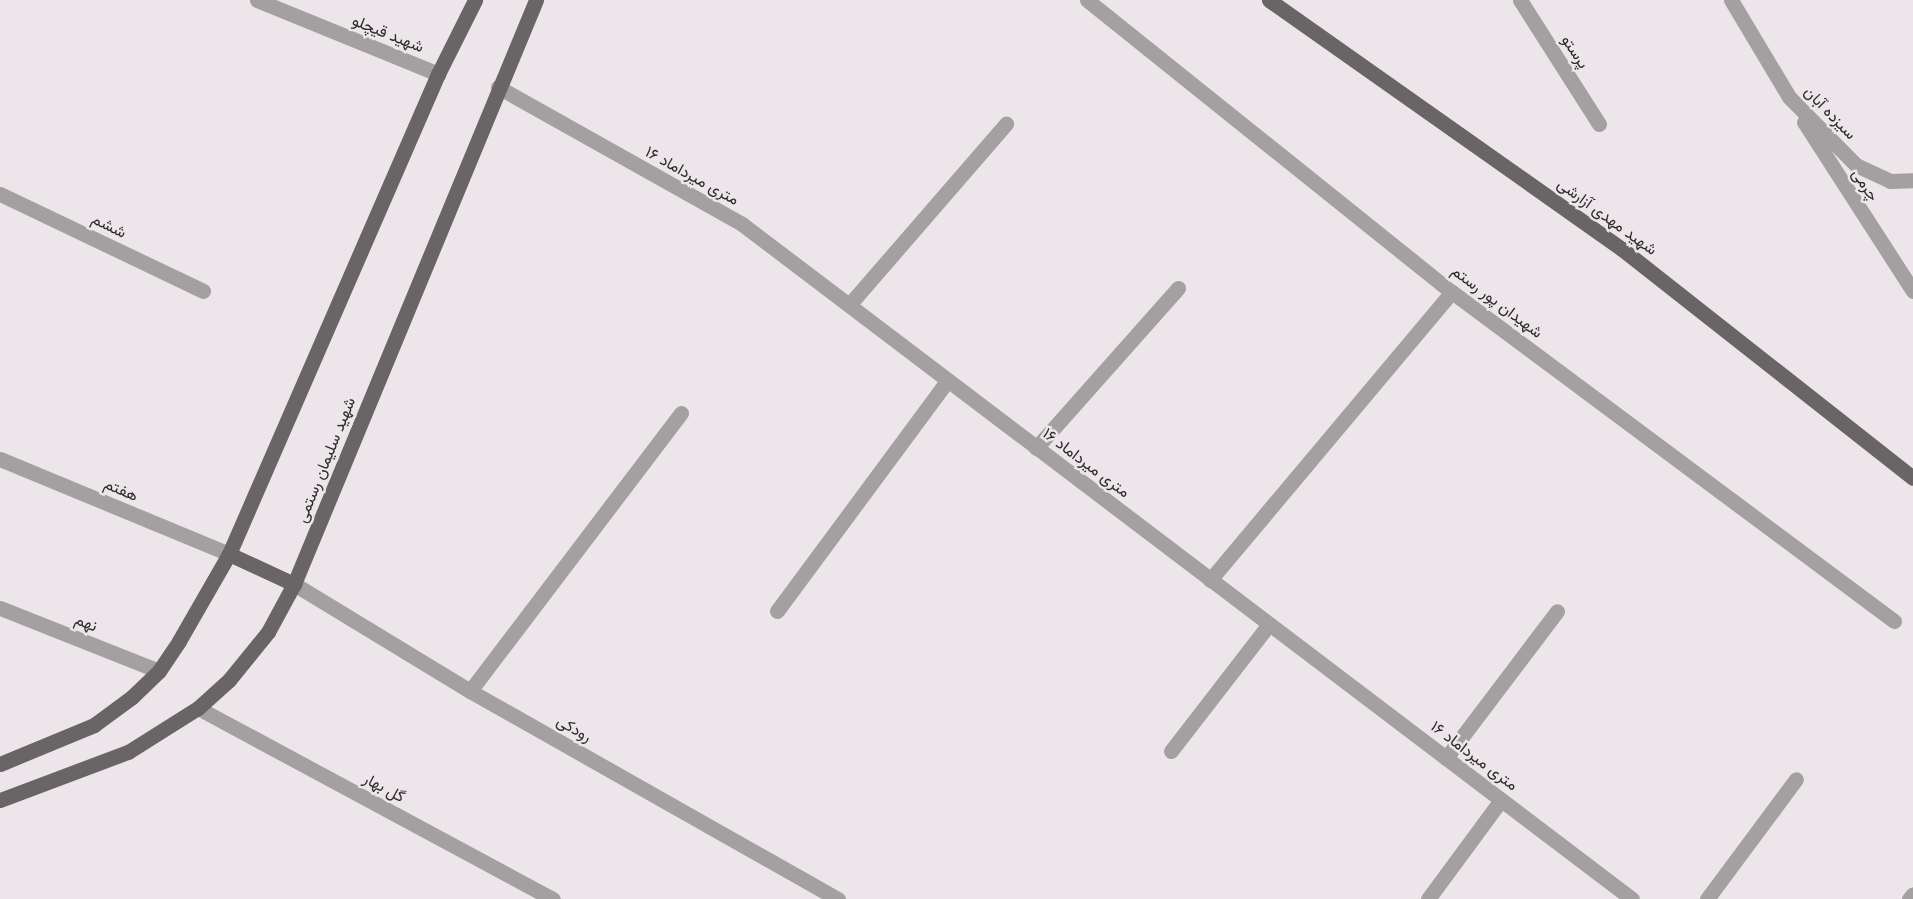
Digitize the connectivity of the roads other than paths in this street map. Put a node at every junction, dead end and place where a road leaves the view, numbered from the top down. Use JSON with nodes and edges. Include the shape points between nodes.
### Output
{"nodes":[{"id":1,"x":257,"y":0,"type":"edge"},
{"id":2,"x":475,"y":0,"type":"edge"},
{"id":3,"x":536,"y":0,"type":"edge"},
{"id":4,"x":1087,"y":0,"type":"edge"},
{"id":5,"x":1269,"y":0,"type":"edge"},
{"id":6,"x":1520,"y":0,"type":"edge"},
{"id":7,"x":1731,"y":0,"type":"edge"},
{"id":8,"x":438,"y":74,"type":"junction"},
{"id":9,"x":498,"y":87,"type":"junction"},
{"id":10,"x":1789,"y":97,"type":"junction"},
{"id":11,"x":1599,"y":123,"type":"dead end"},
{"id":12,"x":1006,"y":124,"type":"dead end"},
{"id":13,"x":1913,"y":180,"type":"edge"},
{"id":14,"x":0,"y":194,"type":"edge"},
{"id":15,"x":1178,"y":288,"type":"dead end"},
{"id":16,"x":203,"y":291,"type":"dead end"},
{"id":17,"x":1913,"y":291,"type":"edge"},
{"id":18,"x":1452,"y":292,"type":"junction"},
{"id":19,"x":849,"y":305,"type":"junction"},
{"id":20,"x":948,"y":381,"type":"junction"},
{"id":21,"x":681,"y":413,"type":"dead end"},
{"id":22,"x":1036,"y":448,"type":"junction"},
{"id":23,"x":0,"y":459,"type":"edge"},
{"id":24,"x":1913,"y":478,"type":"edge"},
{"id":25,"x":229,"y":554,"type":"junction"},
{"id":26,"x":1210,"y":580,"type":"junction"},
{"id":27,"x":294,"y":584,"type":"junction"},
{"id":28,"x":0,"y":608,"type":"edge"},
{"id":29,"x":777,"y":611,"type":"dead end"},
{"id":30,"x":1557,"y":611,"type":"dead end"},
{"id":31,"x":1894,"y":621,"type":"dead end"},
{"id":32,"x":1269,"y":624,"type":"junction"},
{"id":33,"x":159,"y":671,"type":"junction"},
{"id":34,"x":470,"y":690,"type":"junction"},
{"id":35,"x":198,"y":708,"type":"junction"},
{"id":36,"x":1171,"y":751,"type":"dead end"},
{"id":37,"x":1446,"y":758,"type":"junction"},
{"id":38,"x":0,"y":764,"type":"edge"},
{"id":39,"x":1796,"y":779,"type":"dead end"},
{"id":40,"x":0,"y":800,"type":"edge"},
{"id":41,"x":1501,"y":800,"type":"junction"},
{"id":42,"x":1913,"y":894,"type":"edge"},
{"id":43,"x":553,"y":899,"type":"edge"},
{"id":44,"x":838,"y":899,"type":"edge"},
{"id":45,"x":1428,"y":899,"type":"edge"},
{"id":46,"x":1632,"y":899,"type":"edge"},
{"id":47,"x":1707,"y":899,"type":"edge"},
{"id":48,"x":1909,"y":899,"type":"edge"}],
"edges":[{"from":1,"to":8,"type":"street","name":"شهید قیچلو"},
{"from":2,"to":8,"type":"main road"},
{"from":3,"to":9,"type":"main road","name":"شهید سلیمان رستمی"},
{"from":4,"to":18,"type":"street","name":"شهیدان پور رستم"},
{"from":5,"to":24,"type":"main road","name":"شهید مهدی آزارشی","via":[[1622,249]]},
{"from":6,"to":11,"type":"street","name":"پرستو"},
{"from":7,"to":10,"type":"street","name":"سیزده آبان"},
{"from":8,"to":25,"type":"main road"},
{"from":9,"to":19,"type":"street","name":"۱۶ متری میرداماد","via":[[742,224]]},
{"from":9,"to":27,"type":"main road","name":"شهید سلیمان رستمی"},
{"from":10,"to":13,"type":"street","name":"سیزده آبان","via":[[1856,165],[1890,181]]},
{"from":10,"to":17,"type":"street","name":"چرمی"},
{"from":12,"to":19,"type":"street"},
{"from":14,"to":16,"type":"street","name":"ششم"},
{"from":15,"to":22,"type":"street"},
{"from":18,"to":26,"type":"street"},
{"from":18,"to":31,"type":"street","name":"شهیدان پور رستم"},
{"from":19,"to":20,"type":"street","name":"۱۶ متری میرداماد"},
{"from":20,"to":22,"type":"street","name":"۱۶ متری میرداماد"},
{"from":20,"to":29,"type":"street"},
{"from":21,"to":34,"type":"street"},
{"from":22,"to":26,"type":"street","name":"۱۶ متری میرداماد"},
{"from":23,"to":25,"type":"street","name":"هفتم"},
{"from":25,"to":27,"type":"main road"},
{"from":25,"to":33,"type":"main road"},
{"from":26,"to":32,"type":"street","name":"۱۶ متری میرداماد"},
{"from":27,"to":34,"type":"street","name":"رودکی"},
{"from":27,"to":35,"type":"main road","name":"شهید سلیمان رستمی","via":[[268,632],[229,680]]},
{"from":28,"to":33,"type":"street","name":"نهم"},
{"from":30,"to":37,"type":"street"},
{"from":32,"to":36,"type":"street"},
{"from":32,"to":37,"type":"street","name":"۱۶ متری میرداماد"},
{"from":33,"to":38,"type":"main road","via":[[94,725]]},
{"from":34,"to":44,"type":"street","name":"رودکی"},
{"from":35,"to":40,"type":"main road","name":"شهید سلیمان رستمی","via":[[128,752]]},
{"from":35,"to":43,"type":"street","name":"گل بهار"},
{"from":37,"to":41,"type":"street","name":"۱۶ متری میرداماد"},
{"from":39,"to":47,"type":"street"},
{"from":41,"to":45,"type":"street"},
{"from":41,"to":46,"type":"street","name":"۱۶ متری میرداماد"},
{"from":42,"to":48,"type":"street"}]}
